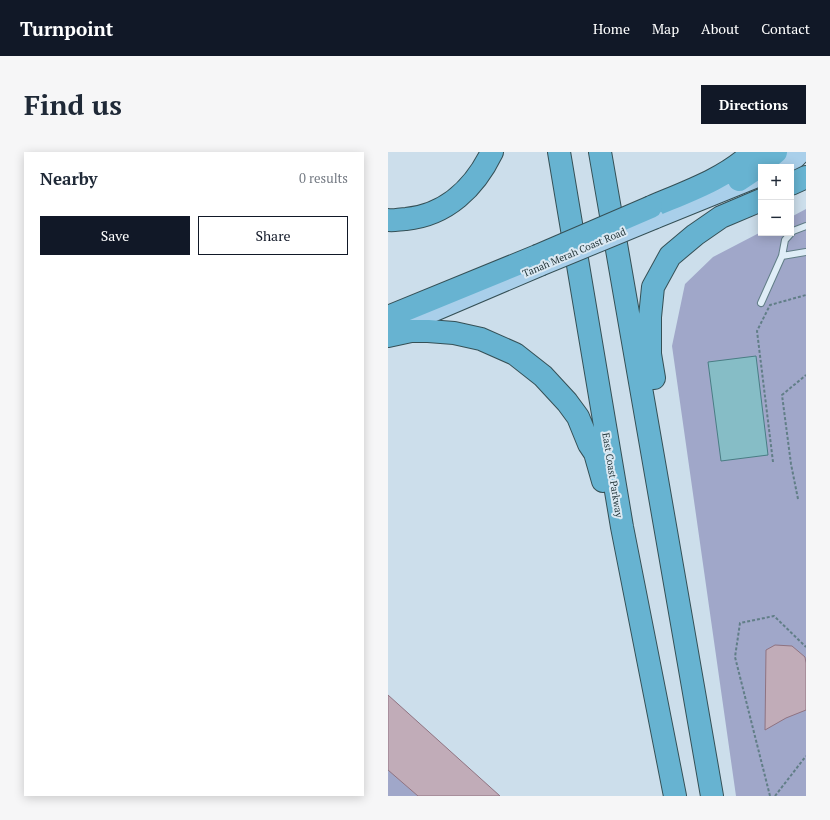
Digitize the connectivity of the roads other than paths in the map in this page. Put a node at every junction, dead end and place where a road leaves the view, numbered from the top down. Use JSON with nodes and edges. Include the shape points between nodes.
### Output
{"nodes":[{"id":1,"x":492,"y":152,"type":"edge"},
{"id":2,"x":559,"y":152,"type":"edge"},
{"id":3,"x":600,"y":152,"type":"edge"},
{"id":4,"x":753,"y":152,"type":"edge"},
{"id":5,"x":776,"y":152,"type":"edge"},
{"id":6,"x":802,"y":152,"type":"edge"},
{"id":7,"x":784,"y":164,"type":"edge"},
{"id":8,"x":758,"y":177,"type":"edge"},
{"id":9,"x":806,"y":177,"type":"edge"},
{"id":10,"x":794,"y":183,"type":"edge"},
{"id":11,"x":719,"y":192,"type":"junction"},
{"id":12,"x":758,"y":201,"type":"edge"},
{"id":13,"x":653,"y":213,"type":"junction"},
{"id":14,"x":388,"y":220,"type":"edge"},
{"id":15,"x":806,"y":226,"type":"edge"},
{"id":16,"x":806,"y":252,"type":"edge"},
{"id":17,"x":782,"y":256,"type":"junction"},
{"id":18,"x":539,"y":261,"type":"junction"},
{"id":19,"x":761,"y":303,"type":"dead end"},
{"id":20,"x":388,"y":317,"type":"edge"},
{"id":21,"x":388,"y":331,"type":"edge"},
{"id":22,"x":388,"y":336,"type":"edge"},
{"id":23,"x":622,"y":527,"type":"junction"},
{"id":24,"x":693,"y":683,"type":"junction"},
{"id":25,"x":675,"y":796,"type":"edge"},
{"id":26,"x":712,"y":796,"type":"edge"}],
"edges":[{"from":1,"to":14,"type":"highway","via":[[478,177],[463,194],[444,207],[418,218]]},
{"from":2,"to":23,"type":"highway","name":"East Coast Parkway"},
{"from":3,"to":24,"type":"highway"},
{"from":4,"to":13,"type":"highway","via":[[713,180]]},
{"from":5,"to":11,"type":"highway","via":[[757,168]]},
{"from":6,"to":7,"type":"main road"},
{"from":8,"to":11,"type":"main road"},
{"from":9,"to":10,"type":"highway"},
{"from":11,"to":13,"type":"main road"},
{"from":12,"to":24,"type":"highway","via":[[721,217],[695,235],[670,256],[653,286],[650,354],[686,579]]},
{"from":13,"to":18,"type":"highway","bridge":true},
{"from":15,"to":17,"type":"lane","via":[[793,231],[785,240]]},
{"from":16,"to":17,"type":"lane"},
{"from":17,"to":19,"type":"lane"},
{"from":18,"to":20,"type":"highway"},
{"from":18,"to":21,"type":"main road","name":"Tanah Merah Coast Road"},
{"from":22,"to":23,"type":"highway","via":[[428,330],[481,339],[515,354],[543,376],[578,417],[594,453],[613,517]]},
{"from":23,"to":25,"type":"highway","name":"East Coast Parkway"},
{"from":24,"to":26,"type":"highway"}]}
